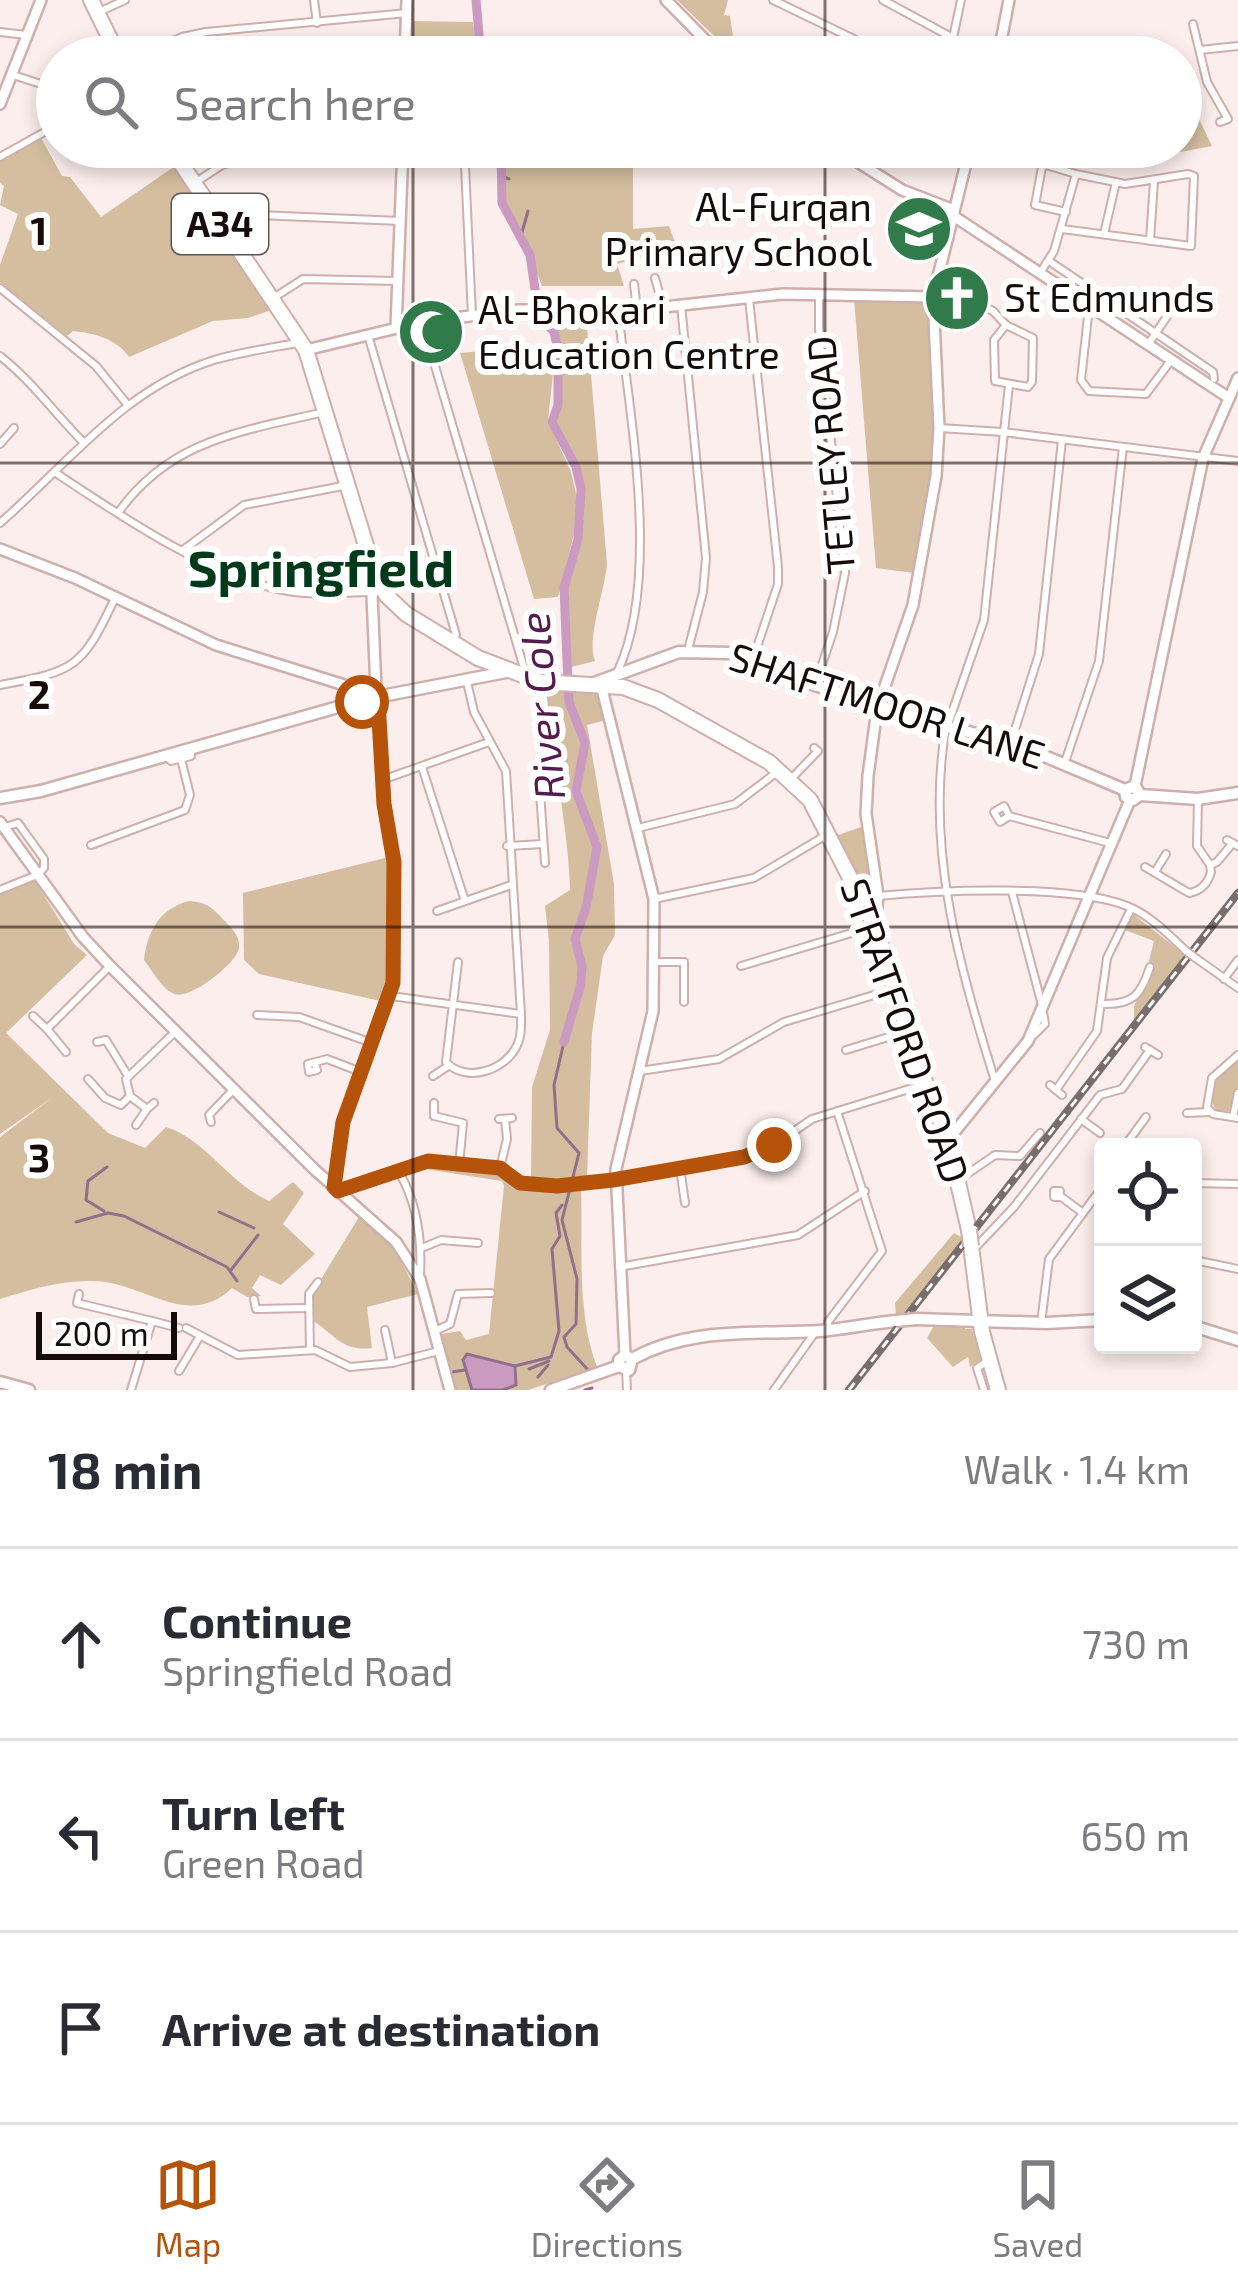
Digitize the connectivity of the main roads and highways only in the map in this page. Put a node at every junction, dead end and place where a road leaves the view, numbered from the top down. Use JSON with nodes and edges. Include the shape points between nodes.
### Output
{"nodes":[{"id":1,"x":95,"y":6,"type":"edge"},
{"id":2,"x":109,"y":36,"type":"edge"},
{"id":3,"x":184,"y":168,"type":"edge"},
{"id":4,"x":627,"y":670,"type":"junction"},
{"id":5,"x":509,"y":672,"type":"junction"},
{"id":6,"x":1238,"y":793,"type":"edge"},
{"id":7,"x":0,"y":798,"type":"edge"},
{"id":8,"x":980,"y":1320,"type":"junction"},
{"id":9,"x":1094,"y":1320,"type":"edge"},
{"id":10,"x":1202,"y":1329,"type":"edge"},
{"id":11,"x":1238,"y":1340,"type":"edge"},
{"id":12,"x":0,"y":1382,"type":"edge"},
{"id":13,"x":29,"y":1390,"type":"edge"},
{"id":14,"x":551,"y":1390,"type":"edge"},
{"id":15,"x":998,"y":1390,"type":"edge"}],
"edges":[{"from":1,"to":2,"type":"highway"},
{"from":3,"to":5,"type":"highway","name":"STRATFORD ROAD","number":"A34","via":[[303,346],[376,588],[451,644]]},
{"from":4,"to":5,"type":"highway","name":"STRATFORD ROAD","via":[[582,685]]},
{"from":4,"to":6,"type":"main road","name":"SHAFTMOOR LANE","via":[[688,650],[732,653],[1011,742],[1132,793]]},
{"from":4,"to":8,"type":"highway","name":"STRATFORD ROAD","via":[[785,775],[811,800],[872,894],[894,989],[960,1179]]},
{"from":5,"to":7,"type":"main road","via":[[375,696]]},
{"from":8,"to":9,"type":"main road"},
{"from":8,"to":14,"type":"main road","bridge":true,"via":[[723,1331],[666,1344]]},
{"from":8,"to":15,"type":"highway","name":"STRATFORD ROAD"},
{"from":10,"to":11,"type":"main road"},
{"from":12,"to":13,"type":"main road"}]}
